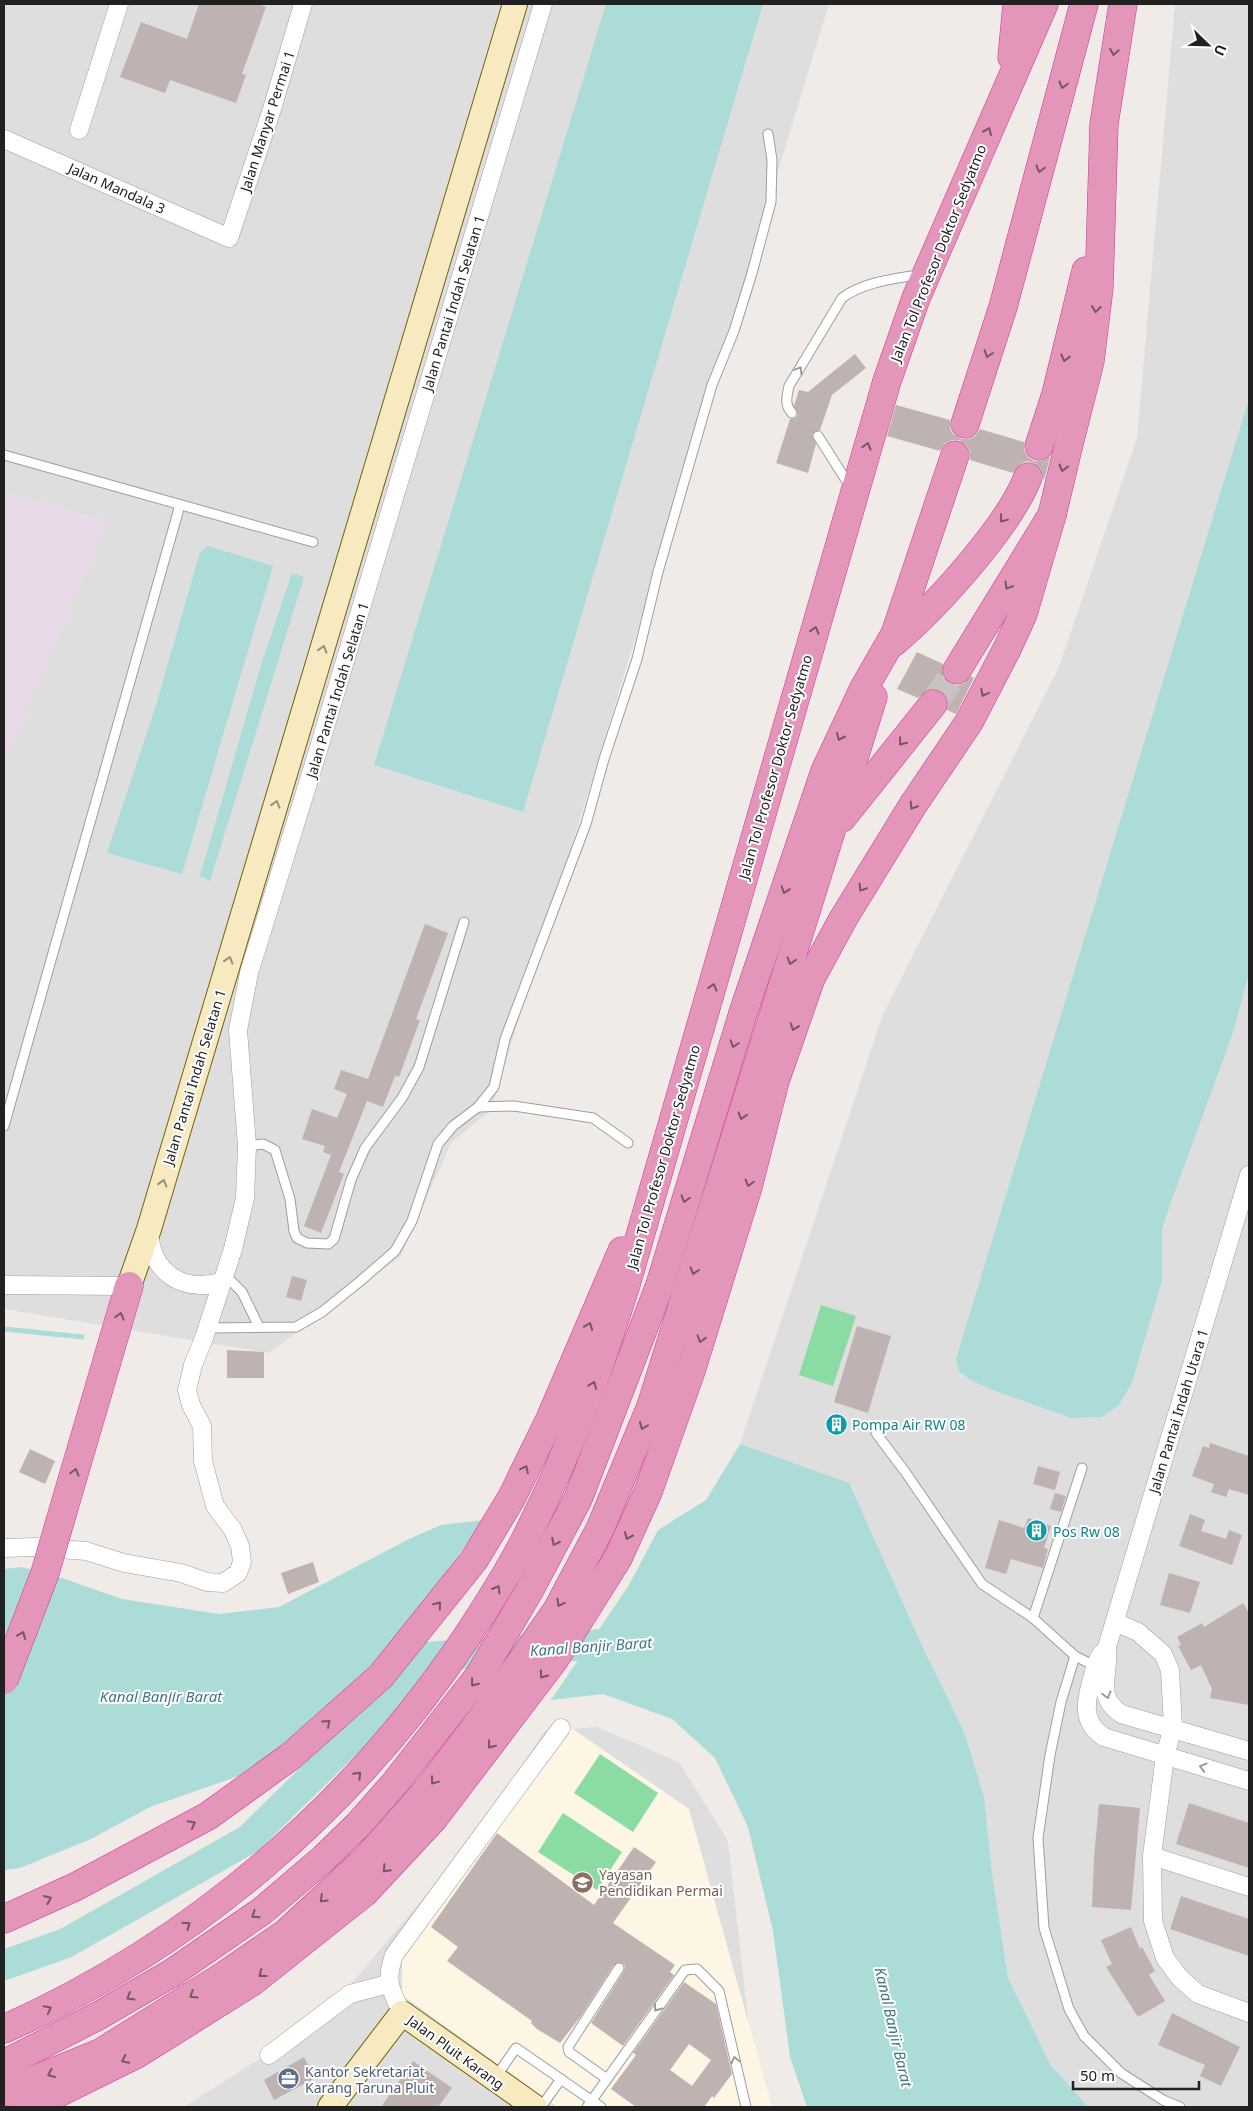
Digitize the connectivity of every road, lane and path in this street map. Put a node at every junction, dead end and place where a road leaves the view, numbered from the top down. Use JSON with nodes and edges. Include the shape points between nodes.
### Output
{"nodes":[{"id":1,"x":119,"y":4,"type":"edge"},
{"id":2,"x":303,"y":4,"type":"edge"},
{"id":3,"x":514,"y":4,"type":"edge"},
{"id":4,"x":543,"y":4,"type":"edge"},
{"id":5,"x":1017,"y":4,"type":"edge"},
{"id":6,"x":1044,"y":4,"type":"edge"},
{"id":7,"x":1084,"y":4,"type":"edge"},
{"id":8,"x":1122,"y":4,"type":"edge"},
{"id":9,"x":1011,"y":76,"type":"junction"},
{"id":10,"x":78,"y":130,"type":"dead end"},
{"id":11,"x":768,"y":134,"type":"dead end"},
{"id":12,"x":4,"y":139,"type":"edge"},
{"id":13,"x":1101,"y":208,"type":"junction"},
{"id":14,"x":229,"y":238,"type":"joint"},
{"id":15,"x":927,"y":273,"type":"junction"},
{"id":16,"x":792,"y":413,"type":"dead end"},
{"id":17,"x":965,"y":424,"type":"dead end"},
{"id":18,"x":818,"y":436,"type":"dead end"},
{"id":19,"x":1039,"y":446,"type":"dead end"},
{"id":20,"x":4,"y":455,"type":"edge"},
{"id":21,"x":955,"y":455,"type":"dead end"},
{"id":22,"x":1028,"y":477,"type":"dead end"},
{"id":23,"x":854,"y":492,"type":"junction"},
{"id":24,"x":180,"y":505,"type":"junction"},
{"id":25,"x":1052,"y":515,"type":"junction"},
{"id":26,"x":312,"y":542,"type":"dead end"},
{"id":27,"x":887,"y":648,"type":"junction"},
{"id":28,"x":957,"y":670,"type":"tunnel mouth"},
{"id":29,"x":932,"y":704,"type":"tunnel mouth"},
{"id":30,"x":832,"y":831,"type":"junction"},
{"id":31,"x":464,"y":922,"type":"dead end"},
{"id":32,"x":478,"y":1107,"type":"junction"},
{"id":33,"x":4,"y":1126,"type":"edge"},
{"id":34,"x":628,"y":1143,"type":"dead end"},
{"id":35,"x":247,"y":1146,"type":"junction"},
{"id":36,"x":1249,"y":1175,"type":"edge"},
{"id":37,"x":644,"y":1218,"type":"junction"},
{"id":38,"x":149,"y":1229,"type":"junction"},
{"id":39,"x":223,"y":1278,"type":"junction"},
{"id":40,"x":4,"y":1285,"type":"edge"},
{"id":41,"x":120,"y":1286,"type":"junction"},
{"id":42,"x":259,"y":1327,"type":"junction"},
{"id":43,"x":207,"y":1328,"type":"junction"},
{"id":44,"x":876,"y":1433,"type":"dead end"},
{"id":45,"x":1082,"y":1468,"type":"dead end"},
{"id":46,"x":4,"y":1548,"type":"edge"},
{"id":47,"x":1033,"y":1618,"type":"junction"},
{"id":48,"x":1115,"y":1622,"type":"junction"},
{"id":49,"x":1075,"y":1656,"type":"junction"},
{"id":50,"x":1101,"y":1669,"type":"junction"},
{"id":51,"x":4,"y":1680,"type":"edge"},
{"id":52,"x":1173,"y":1727,"type":"junction"},
{"id":53,"x":561,"y":1728,"type":"dead end"},
{"id":54,"x":1249,"y":1751,"type":"edge"},
{"id":55,"x":1165,"y":1756,"type":"junction"},
{"id":56,"x":1249,"y":1781,"type":"edge"},
{"id":57,"x":1152,"y":1856,"type":"junction"},
{"id":58,"x":1249,"y":1887,"type":"edge"},
{"id":59,"x":4,"y":1919,"type":"edge"},
{"id":60,"x":620,"y":1968,"type":"dead end"},
{"id":61,"x":388,"y":1984,"type":"junction"},
{"id":62,"x":402,"y":2013,"type":"junction"},
{"id":63,"x":1249,"y":2013,"type":"edge"},
{"id":64,"x":4,"y":2029,"type":"edge"},
{"id":65,"x":268,"y":2055,"type":"dead end"},
{"id":66,"x":4,"y":2064,"type":"edge"},
{"id":67,"x":561,"y":2079,"type":"junction"},
{"id":68,"x":607,"y":2079,"type":"junction"},
{"id":69,"x":494,"y":2080,"type":"junction"},
{"id":70,"x":4,"y":2092,"type":"edge"},
{"id":71,"x":589,"y":2104,"type":"edge"},
{"id":72,"x":22,"y":2107,"type":"edge"},
{"id":73,"x":330,"y":2107,"type":"edge"},
{"id":74,"x":535,"y":2107,"type":"edge"},
{"id":75,"x":541,"y":2107,"type":"edge"},
{"id":76,"x":601,"y":2107,"type":"edge"},
{"id":77,"x":746,"y":2107,"type":"edge"},
{"id":78,"x":1180,"y":2107,"type":"edge"}],
"edges":[{"from":1,"to":10,"type":"street"},
{"from":2,"to":14,"type":"street","name":"Jalan Manyar Permai 1"},
{"from":38,"to":3,"type":"street","name":"Jalan Pantai Indah Selatan 1","one_way":true},
{"from":4,"to":35,"type":"street","name":"Jalan Pantai Indah Selatan 1","via":[[249,973],[238,1030]]},
{"from":5,"to":9,"type":"highway","name":"Jalan Tol Profesor Doktor Sedyatmo"},
{"from":6,"to":9,"type":"highway","name":"Jalan Tol Profesor Doktor Sedyatmo"},
{"from":7,"to":17,"type":"highway","one_way":true,"via":[[1003,307]]},
{"from":8,"to":13,"type":"highway","one_way":true,"via":[[1104,124]]},
{"from":15,"to":9,"type":"highway","name":"Jalan Tol Profesor Doktor Sedyatmo","one_way":true},
{"from":11,"to":32,"type":"lane","via":[[772,160],[771,202],[752,273],[712,386],[658,572],[637,658],[586,824],[505,1039],[494,1087]]},
{"from":12,"to":14,"type":"street","name":"Jalan Mandala 3"},
{"from":13,"to":19,"type":"highway","one_way":true,"via":[[1056,394]]},
{"from":13,"to":25,"type":"highway","one_way":true,"via":[[1099,288],[1090,361]]},
{"from":16,"to":15,"type":"lane","one_way":true,"via":[[787,408],[786,398],[790,386],[842,298],[865,286]]},
{"from":23,"to":15,"type":"highway","name":"Jalan Tol Profesor Doktor Sedyatmo","one_way":true,"via":[[887,381]]},
{"from":18,"to":23,"type":"lane"},
{"from":20,"to":24,"type":"lane"},
{"from":21,"to":27,"type":"highway","via":[[898,626]]},
{"from":22,"to":27,"type":"highway","one_way":true,"via":[[1021,495],[979,552],[913,626]]},
{"from":37,"to":23,"type":"highway","name":"Jalan Tol Profesor Doktor Sedyatmo","one_way":true},
{"from":24,"to":26,"type":"lane"},
{"from":24,"to":33,"type":"lane"},
{"from":25,"to":28,"type":"highway","one_way":true},
{"from":25,"to":72,"type":"highway","one_way":true,"via":[[1022,614],[1007,649],[969,722],[913,806],[811,978],[775,1081],[748,1187],[691,1371],[648,1492],[618,1558],[554,1660],[434,1818],[364,1893],[252,1982],[137,2054],[40,2102]]},
{"from":27,"to":30,"type":"highway"},
{"from":27,"to":66,"type":"highway","one_way":true,"via":[[864,688],[825,771],[740,1022],[660,1284],[578,1499],[530,1591],[479,1676],[395,1784],[357,1826],[262,1910],[172,1973],[98,2016]]},
{"from":29,"to":30,"type":"highway","one_way":true},
{"from":30,"to":70,"type":"highway","one_way":true,"via":[[651,1406],[600,1530],[557,1610],[429,1788],[366,1859],[286,1933],[225,1975],[100,2052]]},
{"from":31,"to":35,"type":"lane","via":[[419,1067],[402,1098],[364,1148],[334,1239],[328,1244],[307,1243],[297,1238],[290,1199],[275,1150],[263,1144]]},
{"from":32,"to":34,"type":"lane","via":[[514,1106],[593,1118]]},
{"from":32,"to":42,"type":"lane","via":[[453,1126],[438,1144],[412,1221],[395,1251],[322,1312],[296,1327]]},
{"from":35,"to":39,"type":"street","name":"Jalan Pantai Indah Selatan 1","via":[[243,1211]]},
{"from":36,"to":48,"type":"street","name":"Jalan Pantai Indah Utara 1"},
{"from":59,"to":37,"type":"highway","one_way":true,"via":[[75,1887],[208,1816],[291,1756],[381,1676],[474,1560],[512,1497],[550,1419],[621,1252]]},
{"from":64,"to":37,"type":"highway","name":"Jalan Tol Profesor Doktor Sedyatmo","one_way":true,"via":[[44,2011],[148,1952],[201,1915],[266,1863],[381,1751],[443,1672],[496,1593],[532,1527],[606,1350]]},
{"from":38,"to":39,"type":"street","name":"Jalan Pantai Indah Selatan 1","via":[[154,1255],[170,1276],[195,1286]]},
{"from":38,"to":41,"type":"street","name":"Jalan Pantai Indah Selatan 1"},
{"from":39,"to":42,"type":"lane","via":[[242,1292]]},
{"from":39,"to":43,"type":"street"},
{"from":40,"to":41,"type":"street"},
{"from":51,"to":41,"type":"highway","one_way":true,"bridge":true,"via":[[45,1573]]},
{"from":42,"to":43,"type":"lane"},
{"from":43,"to":46,"type":"street","via":[[187,1390],[202,1426],[203,1462],[215,1506],[240,1546],[242,1562],[238,1573],[223,1583],[206,1582],[86,1551]]},
{"from":44,"to":47,"type":"lane","via":[[982,1584]]},
{"from":45,"to":47,"type":"lane"},
{"from":47,"to":49,"type":"lane"},
{"from":48,"to":50,"type":"street","name":"Jalan Pantai Indah Utara 1","via":[[1107,1647],[1108,1661]]},
{"from":48,"to":52,"type":"street","via":[[1138,1632],[1163,1654],[1170,1670]]},
{"from":49,"to":50,"type":"lane"},
{"from":49,"to":78,"type":"lane","via":[[1050,1756],[1038,1838],[1044,1928],[1069,2009],[1084,2036],[1121,2073]]},
{"from":50,"to":52,"type":"street","one_way":true,"via":[[1106,1698],[1112,1707],[1121,1714]]},
{"from":50,"to":55,"type":"street","via":[[1086,1701],[1088,1722],[1104,1737]]},
{"from":52,"to":54,"type":"street"},
{"from":52,"to":55,"type":"street"},
{"from":53,"to":61,"type":"street","via":[[394,1955]]},
{"from":56,"to":55,"type":"street","one_way":true},
{"from":55,"to":57,"type":"street"},
{"from":57,"to":58,"type":"street"},
{"from":57,"to":63,"type":"street","via":[[1153,1921],[1165,1958],[1198,1994]]},
{"from":60,"to":68,"type":"lane","via":[[568,2047],[570,2052]]},
{"from":61,"to":62,"type":"street"},
{"from":61,"to":65,"type":"street","via":[[350,1994]]},
{"from":62,"to":69,"type":"street","name":"Jalan Pluit Karang"},
{"from":62,"to":73,"type":"street"},
{"from":67,"to":69,"type":"lane","via":[[516,2048]]},
{"from":67,"to":71,"type":"lane"},
{"from":67,"to":75,"type":"lane"},
{"from":68,"to":71,"type":"lane"},
{"from":77,"to":68,"type":"lane","one_way":true,"via":[[719,1991],[695,1968],[685,1970]]},
{"from":69,"to":74,"type":"street","name":"Jalan Pluit Karang"},
{"from":71,"to":76,"type":"lane"}]}
